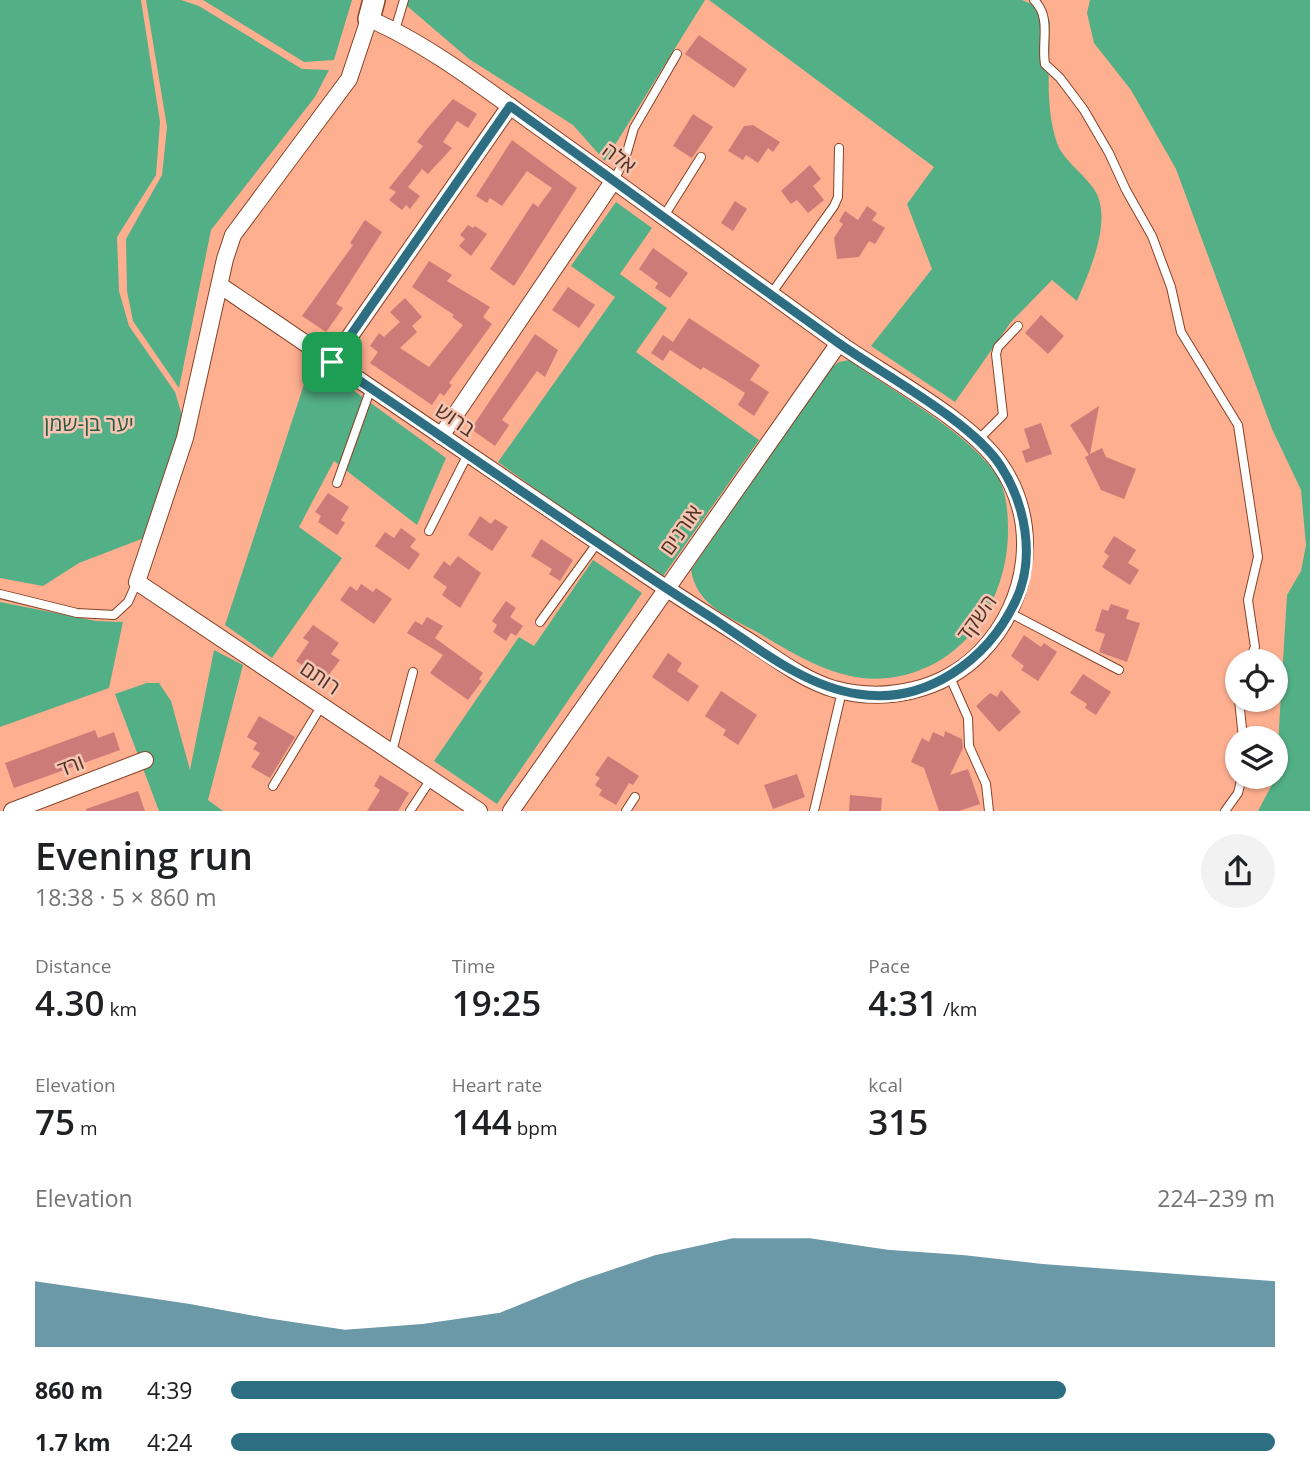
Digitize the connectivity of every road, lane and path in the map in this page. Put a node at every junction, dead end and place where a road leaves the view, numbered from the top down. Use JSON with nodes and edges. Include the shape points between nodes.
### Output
{"nodes":[{"id":1,"x":404,"y":0,"type":"edge"},
{"id":2,"x":1034,"y":0,"type":"edge"},
{"id":3,"x":371,"y":9,"type":"edge"},
{"id":4,"x":395,"y":30,"type":"junction"},
{"id":5,"x":677,"y":54,"type":"dead end"},
{"id":6,"x":510,"y":106,"type":"junction"},
{"id":7,"x":839,"y":148,"type":"dead end"},
{"id":8,"x":701,"y":157,"type":"dead end"},
{"id":9,"x":614,"y":180,"type":"junction"},
{"id":10,"x":664,"y":216,"type":"junction"},
{"id":11,"x":220,"y":286,"type":"junction"},
{"id":12,"x":771,"y":294,"type":"junction"},
{"id":13,"x":1018,"y":326,"type":"dead end"},
{"id":14,"x":839,"y":343,"type":"junction"},
{"id":15,"x":332,"y":362,"type":"junction"},
{"id":16,"x":371,"y":388,"type":"junction"},
{"id":17,"x":441,"y":436,"type":"junction"},
{"id":18,"x":977,"y":441,"type":"junction"},
{"id":19,"x":468,"y":454,"type":"junction"},
{"id":20,"x":337,"y":483,"type":"dead end"},
{"id":21,"x":429,"y":531,"type":"dead end"},
{"id":22,"x":598,"y":542,"type":"junction"},
{"id":23,"x":137,"y":582,"type":"junction"},
{"id":24,"x":665,"y":588,"type":"junction"},
{"id":25,"x":0,"y":594,"type":"edge"},
{"id":26,"x":1010,"y":613,"type":"junction"},
{"id":27,"x":540,"y":622,"type":"dead end"},
{"id":28,"x":1254,"y":649,"type":"edge"},
{"id":29,"x":1119,"y":670,"type":"dead end"},
{"id":30,"x":413,"y":672,"type":"dead end"},
{"id":31,"x":949,"y":675,"type":"junction"},
{"id":32,"x":842,"y":691,"type":"junction"},
{"id":33,"x":322,"y":705,"type":"junction"},
{"id":34,"x":392,"y":752,"type":"junction"},
{"id":35,"x":145,"y":760,"type":"dead end"},
{"id":36,"x":431,"y":779,"type":"junction"},
{"id":37,"x":274,"y":786,"type":"dead end"},
{"id":38,"x":1239,"y":789,"type":"edge"},
{"id":39,"x":635,"y":797,"type":"dead end"},
{"id":40,"x":12,"y":811,"type":"edge"},
{"id":41,"x":410,"y":811,"type":"edge"},
{"id":42,"x":479,"y":811,"type":"edge"},
{"id":43,"x":512,"y":811,"type":"edge"},
{"id":44,"x":626,"y":811,"type":"edge"},
{"id":45,"x":814,"y":811,"type":"edge"},
{"id":46,"x":989,"y":811,"type":"edge"},
{"id":47,"x":1225,"y":811,"type":"edge"}],
"edges":[{"from":1,"to":4,"type":"lane"},
{"from":2,"to":28,"type":"lane","via":[[1045,20],[1045,64],[1084,110],[1109,153],[1152,236],[1181,331],[1238,425],[1258,557],[1248,600]]},
{"from":3,"to":4,"type":"street","name":"אלה"},
{"from":3,"to":11,"type":"street","via":[[349,79],[233,235]]},
{"from":4,"to":6,"type":"street","name":"אלה"},
{"from":5,"to":9,"type":"lane","via":[[634,128]]},
{"from":6,"to":9,"type":"street","name":"אלה"},
{"from":6,"to":15,"type":"street"},
{"from":7,"to":12,"type":"lane","via":[[834,206]]},
{"from":8,"to":10,"type":"lane"},
{"from":9,"to":10,"type":"street","name":"אלה"},
{"from":9,"to":17,"type":"street"},
{"from":10,"to":12,"type":"street","name":"אלה"},
{"from":11,"to":15,"type":"street","name":"ברוש"},
{"from":11,"to":23,"type":"street","via":[[174,475]]},
{"from":12,"to":14,"type":"street","name":"אלה"},
{"from":13,"to":18,"type":"lane","via":[[996,354],[1003,415]]},
{"from":14,"to":18,"type":"street","name":"השקד"},
{"from":14,"to":24,"type":"street","name":"אורנים"},
{"from":15,"to":16,"type":"street","name":"ברוש"},
{"from":16,"to":17,"type":"street","name":"ברוש"},
{"from":16,"to":20,"type":"lane"},
{"from":17,"to":19,"type":"street","name":"ברוש"},
{"from":18,"to":26,"type":"street","name":"השקד","via":[[998,462],[1024,521],[1024,570]]},
{"from":19,"to":21,"type":"lane"},
{"from":19,"to":22,"type":"street","name":"ברוש"},
{"from":22,"to":24,"type":"street","name":"ברוש"},
{"from":22,"to":27,"type":"lane"},
{"from":23,"to":25,"type":"lane","via":[[128,602],[114,615],[77,613]]},
{"from":23,"to":33,"type":"street","name":"רותם"},
{"from":24,"to":32,"type":"street","name":"השקד","via":[[804,677]]},
{"from":24,"to":43,"type":"street","name":"אורנים"},
{"from":26,"to":29,"type":"lane"},
{"from":26,"to":31,"type":"street","name":"השקד","via":[[978,655]]},
{"from":30,"to":34,"type":"lane"},
{"from":31,"to":32,"type":"street","name":"השקד","via":[[906,693],[883,696]]},
{"from":31,"to":46,"type":"lane","via":[[968,719],[969,746],[986,784]]},
{"from":32,"to":45,"type":"lane"},
{"from":33,"to":34,"type":"street","name":"רותם"},
{"from":33,"to":37,"type":"lane"},
{"from":34,"to":36,"type":"street","name":"רותם"},
{"from":35,"to":40,"type":"street","name":"ורד"},
{"from":36,"to":41,"type":"lane"},
{"from":36,"to":42,"type":"street","name":"רותם"},
{"from":38,"to":47,"type":"lane"},
{"from":39,"to":44,"type":"lane"}]}
